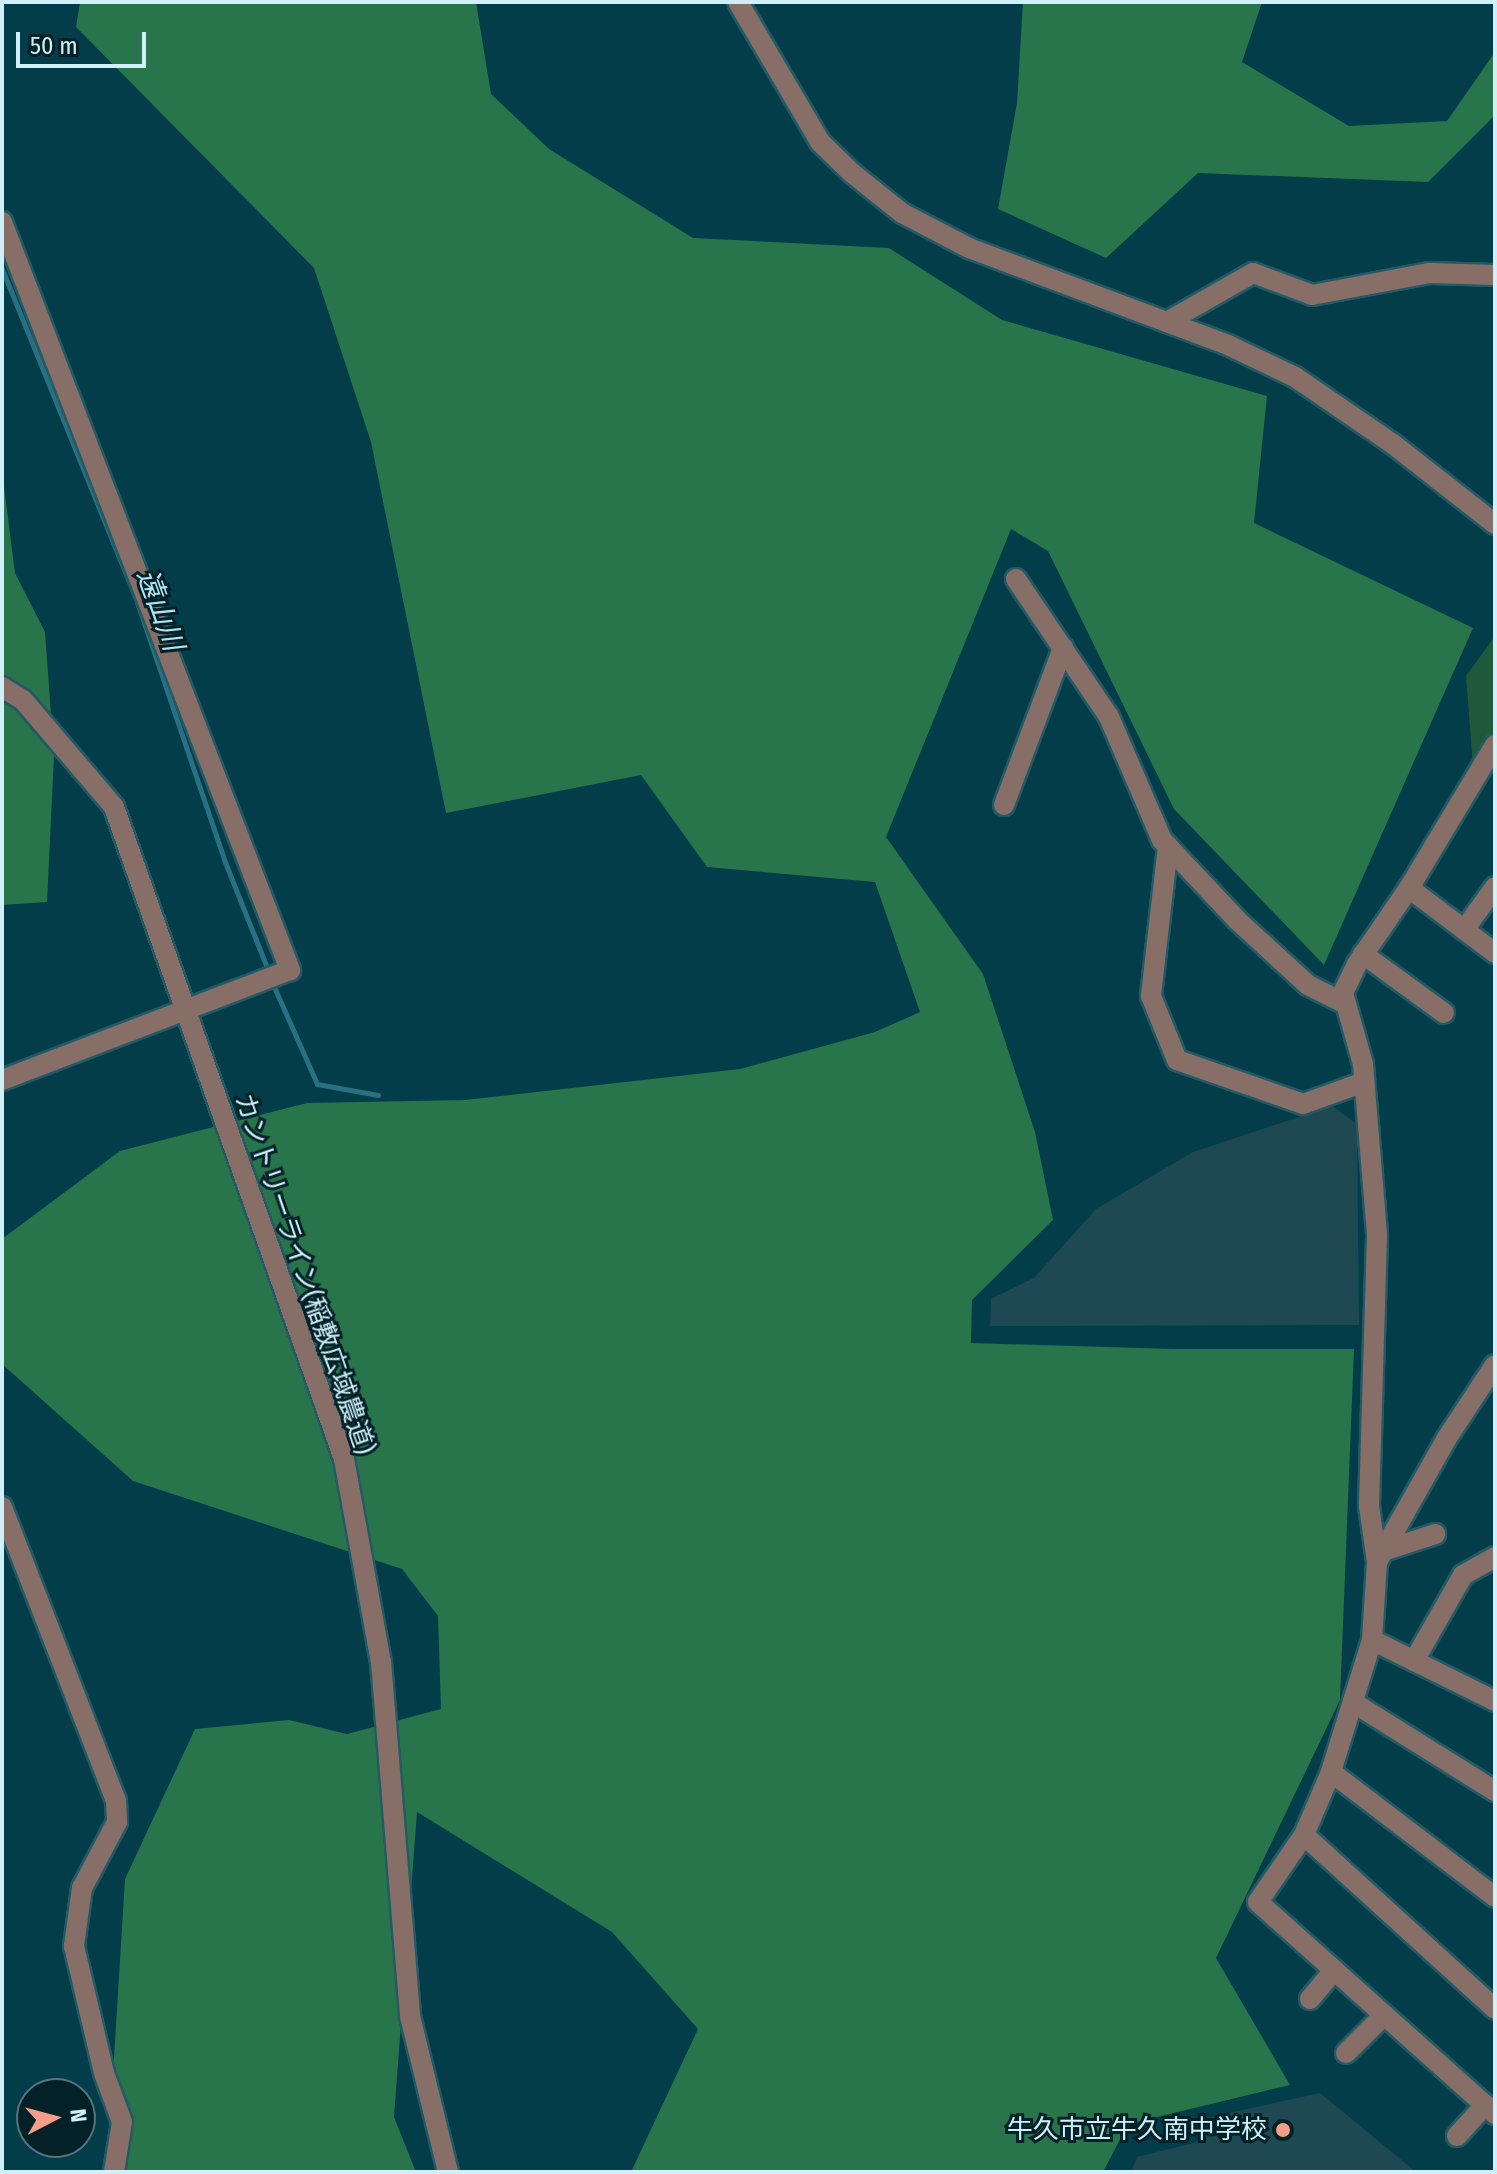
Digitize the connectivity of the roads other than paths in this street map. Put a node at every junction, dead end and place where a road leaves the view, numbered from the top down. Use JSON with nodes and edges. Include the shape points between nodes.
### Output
{"nodes":[{"id":1,"x":738,"y":2,"type":"edge"},
{"id":2,"x":2,"y":222,"type":"edge"},
{"id":3,"x":1495,"y":275,"type":"edge"},
{"id":4,"x":1167,"y":322,"type":"junction"},
{"id":5,"x":1495,"y":524,"type":"edge"},
{"id":6,"x":1016,"y":579,"type":"dead end"},
{"id":7,"x":1063,"y":648,"type":"junction"},
{"id":8,"x":2,"y":687,"type":"edge"},
{"id":9,"x":1495,"y":745,"type":"edge"},
{"id":10,"x":1004,"y":805,"type":"dead end"},
{"id":11,"x":1168,"y":846,"type":"junction"},
{"id":12,"x":1495,"y":887,"type":"edge"},
{"id":13,"x":1409,"y":888,"type":"junction"},
{"id":14,"x":1464,"y":930,"type":"junction"},
{"id":15,"x":1495,"y":953,"type":"edge"},
{"id":16,"x":1363,"y":954,"type":"junction"},
{"id":17,"x":1346,"y":1004,"type":"junction"},
{"id":18,"x":184,"y":1012,"type":"junction"},
{"id":19,"x":1444,"y":1013,"type":"dead end"},
{"id":20,"x":2,"y":1080,"type":"edge"},
{"id":21,"x":1364,"y":1082,"type":"junction"},
{"id":22,"x":1495,"y":1365,"type":"edge"},
{"id":23,"x":2,"y":1507,"type":"edge"},
{"id":24,"x":1435,"y":1534,"type":"dead end"},
{"id":25,"x":1380,"y":1557,"type":"junction"},
{"id":26,"x":1495,"y":1557,"type":"edge"},
{"id":27,"x":1372,"y":1640,"type":"junction"},
{"id":28,"x":1414,"y":1661,"type":"junction"},
{"id":29,"x":1495,"y":1701,"type":"edge"},
{"id":30,"x":1354,"y":1703,"type":"junction"},
{"id":31,"x":1331,"y":1772,"type":"junction"},
{"id":32,"x":1495,"y":1791,"type":"edge"},
{"id":33,"x":1304,"y":1835,"type":"junction"},
{"id":34,"x":1495,"y":1897,"type":"edge"},
{"id":35,"x":1334,"y":1970,"type":"junction"},
{"id":36,"x":1310,"y":1999,"type":"dead end"},
{"id":37,"x":1495,"y":2009,"type":"edge"},
{"id":38,"x":1384,"y":2015,"type":"junction"},
{"id":39,"x":1346,"y":2053,"type":"dead end"},
{"id":40,"x":1490,"y":2109,"type":"edge"},
{"id":41,"x":1457,"y":2136,"type":"dead end"},
{"id":42,"x":114,"y":2172,"type":"edge"},
{"id":43,"x":448,"y":2172,"type":"edge"}],
"edges":[{"from":1,"to":4,"type":"street","via":[[820,142],[902,213],[969,248]]},
{"from":2,"to":18,"type":"street","via":[[290,970]]},
{"from":3,"to":4,"type":"street","via":[[1430,273],[1312,295],[1253,273]]},
{"from":4,"to":5,"type":"street","via":[[1295,377],[1393,444]]},
{"from":6,"to":7,"type":"street"},
{"from":7,"to":10,"type":"street"},
{"from":7,"to":11,"type":"street","via":[[1109,717]]},
{"from":8,"to":18,"type":"street","name":"カントリーライン(稲敷広域農道)","via":[[23,700],[114,807]]},
{"from":9,"to":13,"type":"street"},
{"from":11,"to":17,"type":"street","via":[[1308,985]]},
{"from":11,"to":21,"type":"street","via":[[1151,996],[1177,1060],[1303,1104]]},
{"from":12,"to":14,"type":"street"},
{"from":13,"to":14,"type":"street"},
{"from":13,"to":16,"type":"street"},
{"from":14,"to":15,"type":"street"},
{"from":16,"to":17,"type":"street","via":[[1343,993]]},
{"from":16,"to":19,"type":"street"},
{"from":17,"to":21,"type":"street"},
{"from":18,"to":20,"type":"street"},
{"from":18,"to":43,"type":"street","name":"カントリーライン(稲敷広域農道)","via":[[344,1459],[381,1662],[410,2016]]},
{"from":21,"to":25,"type":"street","via":[[1377,1236],[1369,1506]]},
{"from":22,"to":25,"type":"street"},
{"from":23,"to":42,"type":"street","via":[[116,1801],[117,1822],[82,1888],[74,1946],[104,2073],[122,2122]]},
{"from":24,"to":25,"type":"street"},
{"from":25,"to":27,"type":"street"},
{"from":26,"to":28,"type":"street","via":[[1463,1575]]},
{"from":27,"to":28,"type":"street"},
{"from":27,"to":30,"type":"street"},
{"from":28,"to":29,"type":"street"},
{"from":30,"to":31,"type":"street"},
{"from":30,"to":32,"type":"street"},
{"from":31,"to":33,"type":"street"},
{"from":31,"to":34,"type":"street"},
{"from":33,"to":35,"type":"street","via":[[1258,1902]]},
{"from":33,"to":37,"type":"street"},
{"from":35,"to":36,"type":"street"},
{"from":35,"to":38,"type":"street"},
{"from":38,"to":39,"type":"street"},
{"from":38,"to":40,"type":"street"},
{"from":40,"to":41,"type":"street"}]}
